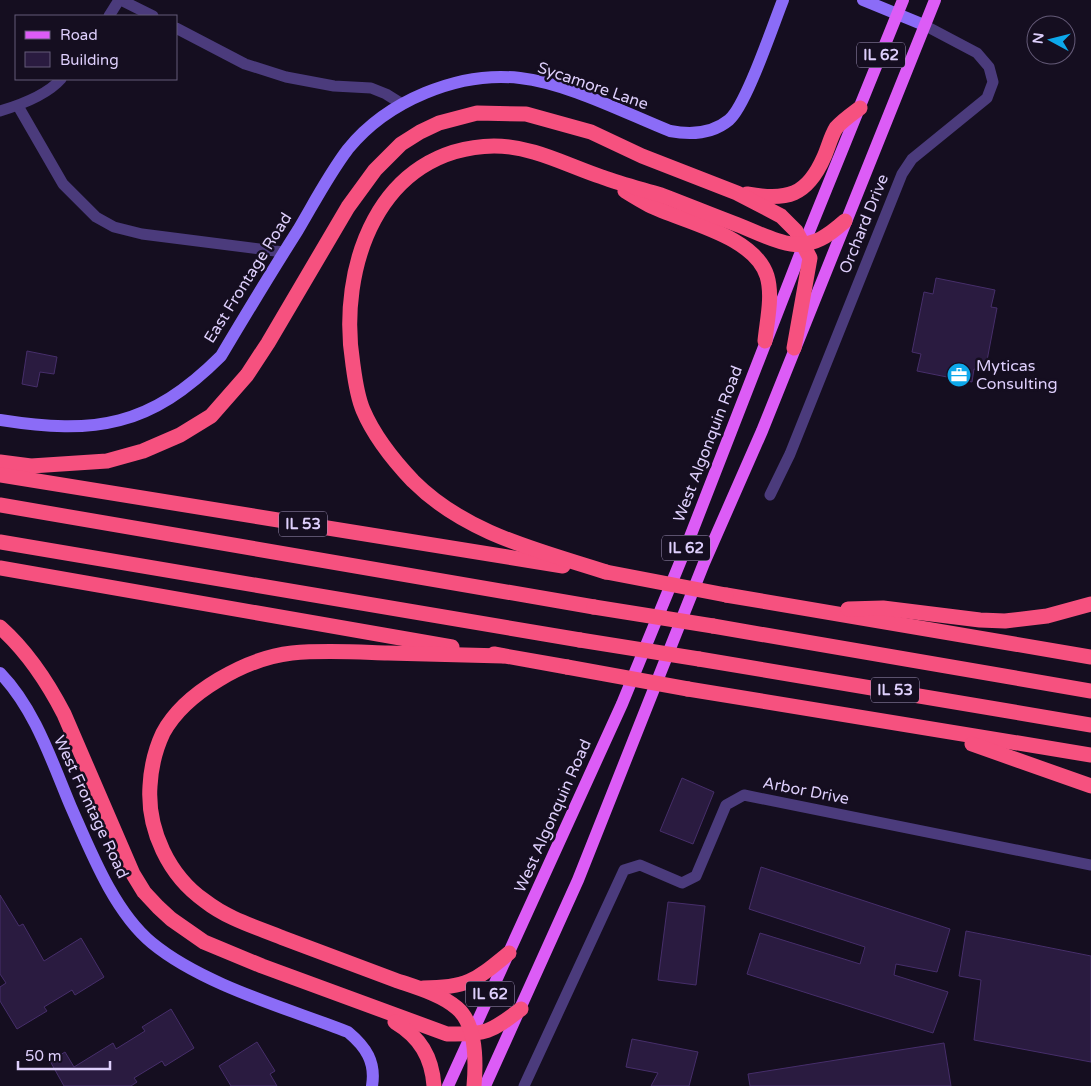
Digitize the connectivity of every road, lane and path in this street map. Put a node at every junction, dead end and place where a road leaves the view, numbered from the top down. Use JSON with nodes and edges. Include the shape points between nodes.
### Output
{"nodes":[{"id":1,"x":120,"y":0,"type":"edge"},
{"id":2,"x":783,"y":0,"type":"edge"},
{"id":3,"x":863,"y":0,"type":"edge"},
{"id":4,"x":903,"y":0,"type":"edge"},
{"id":5,"x":935,"y":0,"type":"edge"},
{"id":6,"x":897,"y":14,"type":"junction"},
{"id":7,"x":110,"y":15,"type":"edge"},
{"id":8,"x":151,"y":15,"type":"edge"},
{"id":9,"x":924,"y":25,"type":"junction"},
{"id":10,"x":178,"y":29,"type":"edge"},
{"id":11,"x":60,"y":80,"type":"edge"},
{"id":12,"x":402,"y":104,"type":"junction"},
{"id":13,"x":18,"y":106,"type":"junction"},
{"id":14,"x":860,"y":108,"type":"junction"},
{"id":15,"x":0,"y":111,"type":"edge"},
{"id":16,"x":602,"y":178,"type":"junction"},
{"id":17,"x":737,"y":193,"type":"junction"},
{"id":18,"x":845,"y":221,"type":"junction"},
{"id":19,"x":804,"y":244,"type":"junction"},
{"id":20,"x":283,"y":252,"type":"junction"},
{"id":21,"x":765,"y":341,"type":"junction"},
{"id":22,"x":794,"y":348,"type":"junction"},
{"id":23,"x":0,"y":420,"type":"edge"},
{"id":24,"x":0,"y":462,"type":"edge"},
{"id":25,"x":0,"y":475,"type":"edge"},
{"id":26,"x":770,"y":495,"type":"dead end"},
{"id":27,"x":0,"y":505,"type":"edge"},
{"id":28,"x":0,"y":542,"type":"edge"},
{"id":29,"x":0,"y":568,"type":"edge"},
{"id":30,"x":606,"y":572,"type":"junction"},
{"id":31,"x":1091,"y":604,"type":"edge"},
{"id":32,"x":813,"y":610,"type":"junction"},
{"id":33,"x":0,"y":626,"type":"edge"},
{"id":34,"x":503,"y":656,"type":"junction"},
{"id":35,"x":1091,"y":657,"type":"edge"},
{"id":36,"x":0,"y":673,"type":"edge"},
{"id":37,"x":1091,"y":691,"type":"edge"},
{"id":38,"x":1091,"y":725,"type":"edge"},
{"id":39,"x":921,"y":728,"type":"junction"},
{"id":40,"x":1091,"y":755,"type":"edge"},
{"id":41,"x":1091,"y":786,"type":"edge"},
{"id":42,"x":1091,"y":865,"type":"edge"},
{"id":43,"x":509,"y":953,"type":"junction"},
{"id":44,"x":417,"y":988,"type":"junction"},
{"id":45,"x":359,"y":1002,"type":"junction"},
{"id":46,"x":521,"y":1009,"type":"junction"},
{"id":47,"x":472,"y":1034,"type":"junction"},
{"id":48,"x":372,"y":1086,"type":"edge"},
{"id":49,"x":434,"y":1086,"type":"edge"},
{"id":50,"x":448,"y":1086,"type":"edge"},
{"id":51,"x":474,"y":1086,"type":"edge"},
{"id":52,"x":485,"y":1086,"type":"edge"},
{"id":53,"x":524,"y":1086,"type":"edge"}],
"edges":[{"from":1,"to":7,"type":"street"},
{"from":1,"to":8,"type":"street"},
{"from":2,"to":12,"type":"street","name":"Sycamore Lane","via":[[744,98],[730,119],[702,133],[670,131],[563,88],[521,78],[469,81],[430,91]]},
{"from":3,"to":6,"type":"street"},
{"from":4,"to":6,"type":"main road","name":"West Algonquin Road","number":"IL 62"},
{"from":5,"to":9,"type":"main road","number":"IL 62"},
{"from":6,"to":9,"type":"street"},
{"from":6,"to":14,"type":"main road","name":"West Algonquin Road","number":"IL 62"},
{"from":9,"to":18,"type":"main road","number":"IL 62"},
{"from":9,"to":26,"type":"street","name":"Orchard Drive","via":[[977,53],[989,67],[993,82],[987,98],[912,159],[902,174],[790,454]]},
{"from":10,"to":12,"type":"street","via":[[245,64],[286,77],[334,86],[371,88]]},
{"from":11,"to":13,"type":"street"},
{"from":12,"to":20,"type":"street","name":"East Frontage Road","via":[[349,149]]},
{"from":13,"to":15,"type":"street"},
{"from":13,"to":20,"type":"street","via":[[63,184],[96,217],[114,227],[142,234]]},
{"from":14,"to":17,"type":"highway","via":[[836,128],[817,173],[802,189],[778,198]]},
{"from":14,"to":19,"type":"main road","name":"West Algonquin Road","number":"IL 62"},
{"from":16,"to":19,"type":"highway","via":[[659,195],[790,244]]},
{"from":16,"to":21,"type":"highway","via":[[649,205],[732,240],[758,259],[769,286]]},
{"from":16,"to":30,"type":"highway","via":[[540,153],[500,146],[462,149],[416,170],[390,195],[368,231],[356,263],[348,322],[353,368],[363,410],[382,442],[412,480],[452,514],[473,524],[508,540]]},
{"from":17,"to":19,"type":"highway","via":[[781,216]]},
{"from":17,"to":24,"type":"highway","via":[[591,132],[538,117],[493,112],[440,123],[401,144],[364,183],[247,375],[211,416],[180,435],[143,451],[107,460],[31,466]]},
{"from":18,"to":19,"type":"highway","via":[[824,239]]},
{"from":18,"to":22,"type":"main road","number":"IL 62"},
{"from":19,"to":21,"type":"main road","name":"West Algonquin Road","number":"IL 62"},
{"from":19,"to":22,"type":"highway","via":[[810,258]]},
{"from":20,"to":23,"type":"street","name":"East Frontage Road","via":[[221,356],[194,381],[158,405],[119,420],[81,428]]},
{"from":21,"to":43,"type":"main road","name":"West Algonquin Road","number":"IL 62","via":[[622,704]]},
{"from":22,"to":46,"type":"main road","number":"IL 62","via":[[762,431],[704,563],[578,880]]},
{"from":25,"to":30,"type":"highway","number":"IL 53"},
{"from":27,"to":37,"type":"highway","number":"IL 53","bridge":true},
{"from":28,"to":38,"type":"highway","number":"IL 53","bridge":true},
{"from":29,"to":34,"type":"highway","number":"IL 53"},
{"from":30,"to":32,"type":"highway","number":"IL 53","bridge":true},
{"from":31,"to":32,"type":"highway","via":[[1047,616],[1005,621],[883,608]]},
{"from":32,"to":35,"type":"highway","number":"IL 53"},
{"from":33,"to":45,"type":"highway","via":[[29,657],[52,692],[129,865],[144,892],[158,907],[204,942]]},
{"from":34,"to":39,"type":"highway","number":"IL 53","bridge":true},
{"from":34,"to":44,"type":"highway","via":[[330,651],[290,653],[261,661],[225,676],[198,694],[164,731],[152,762],[149,796],[157,834],[172,867],[191,891],[230,917]]},
{"from":36,"to":48,"type":"street","name":"West Frontage Road","via":[[36,727],[103,878],[150,942],[229,986],[348,1032],[362,1043],[368,1054],[373,1067]]},
{"from":39,"to":40,"type":"highway","number":"IL 53"},
{"from":39,"to":41,"type":"highway","via":[[1004,753]]},
{"from":42,"to":53,"type":"street","name":"Arbor Drive","via":[[744,796],[726,805],[696,876],[682,883],[640,865],[624,870]]},
{"from":43,"to":44,"type":"highway","via":[[479,978],[464,985]]},
{"from":43,"to":47,"type":"main road","name":"West Algonquin Road","number":"IL 62"},
{"from":44,"to":47,"type":"highway","via":[[459,1009]]},
{"from":45,"to":47,"type":"highway","via":[[447,1034]]},
{"from":45,"to":49,"type":"highway","via":[[408,1030],[423,1045]]},
{"from":46,"to":47,"type":"highway","via":[[495,1029]]},
{"from":46,"to":52,"type":"main road","number":"IL 62"},
{"from":47,"to":50,"type":"main road","name":"West Algonquin Road","number":"IL 62"},
{"from":47,"to":51,"type":"highway","via":[[476,1060]]}]}
